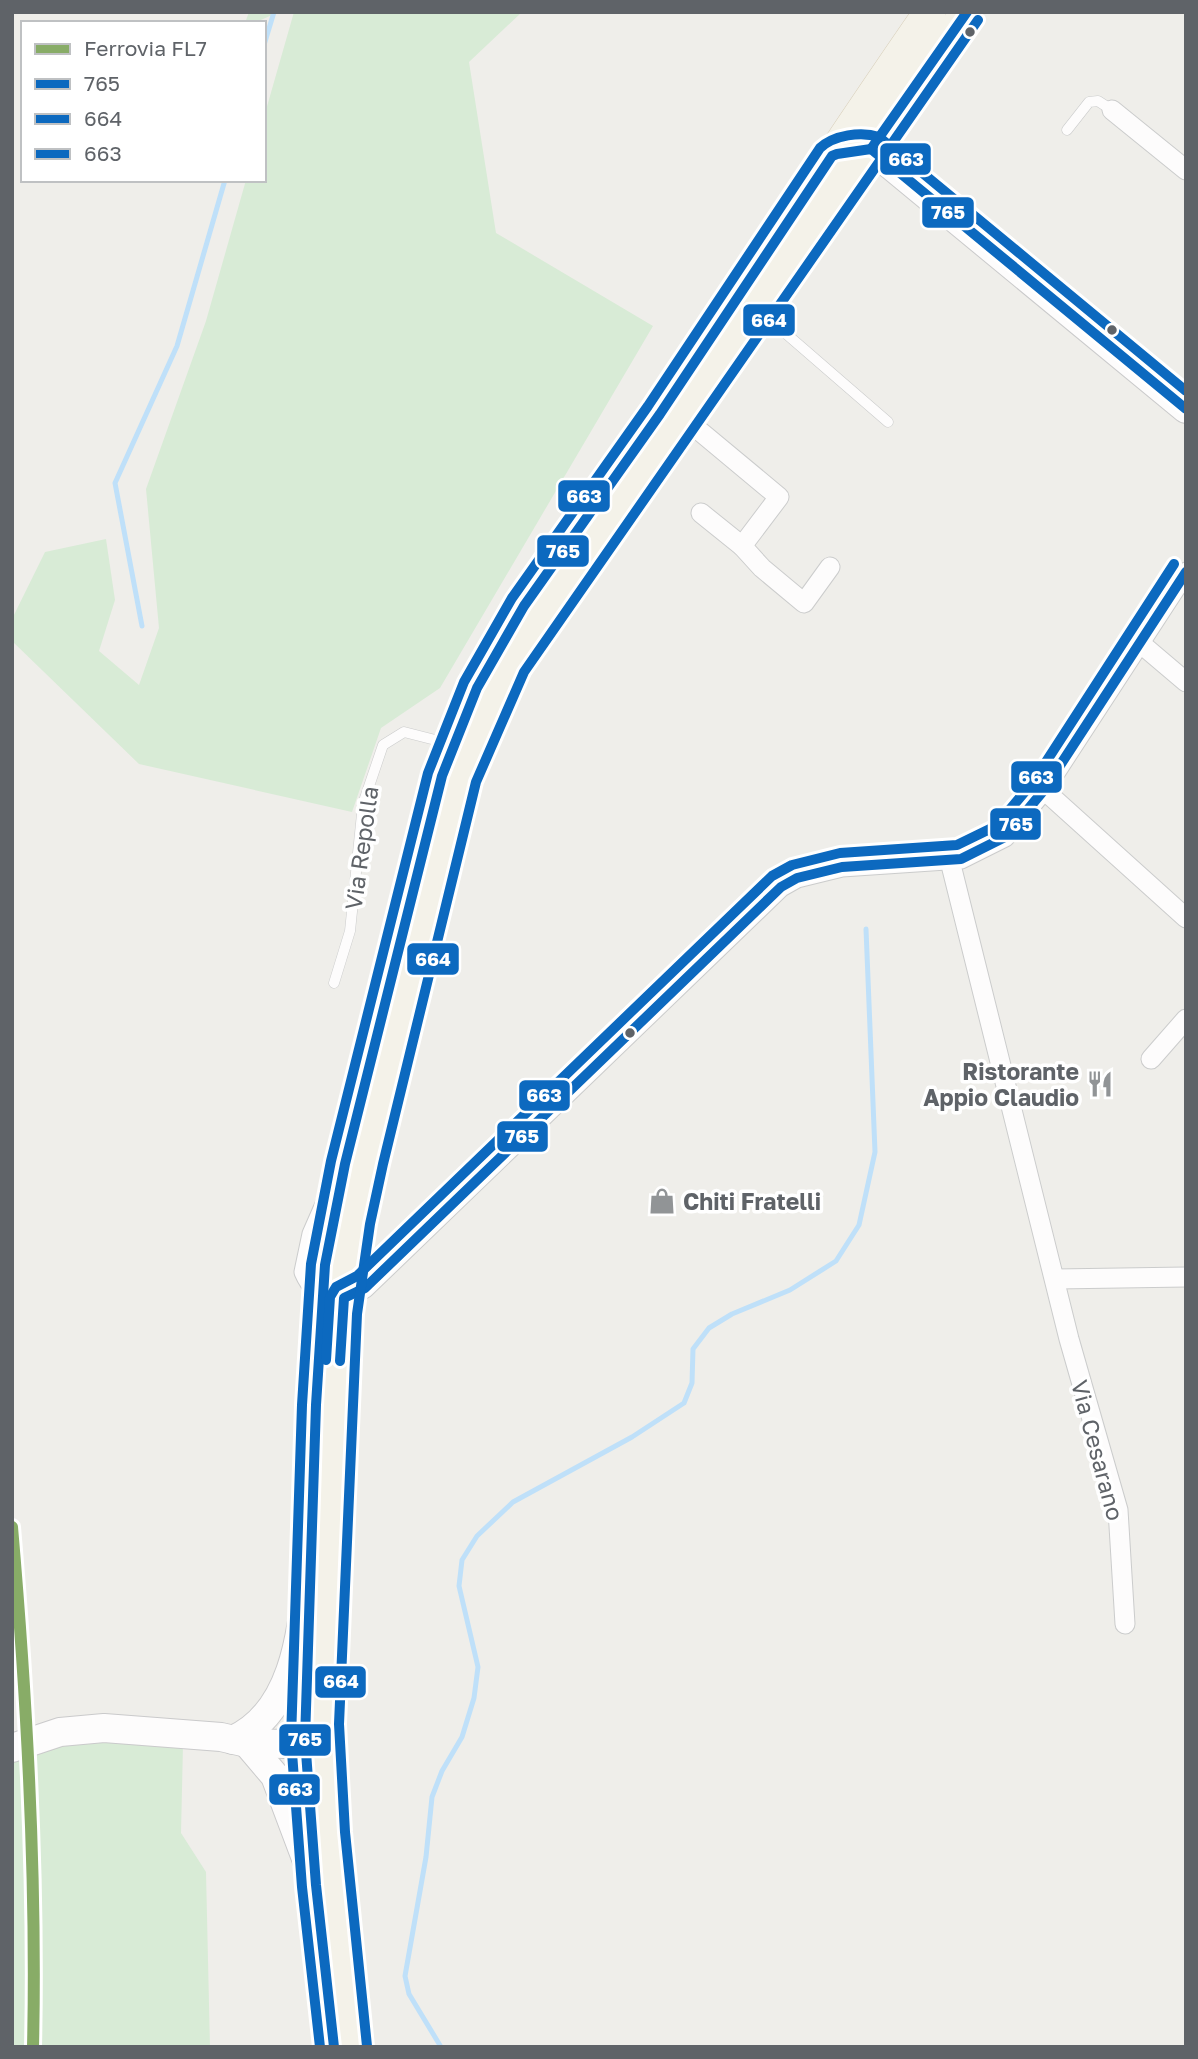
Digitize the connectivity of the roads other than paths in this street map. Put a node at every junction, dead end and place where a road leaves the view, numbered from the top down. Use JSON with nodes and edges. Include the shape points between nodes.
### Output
{"nodes":[{"id":1,"x":930,"y":12,"type":"edge"},
{"id":2,"x":967,"y":12,"type":"edge"},
{"id":3,"x":1112,"y":110,"type":"joint"},
{"id":4,"x":1067,"y":130,"type":"dead end"},
{"id":5,"x":871,"y":149,"type":"junction"},
{"id":6,"x":832,"y":156,"type":"junction"},
{"id":7,"x":1186,"y":170,"type":"edge"},
{"id":8,"x":759,"y":311,"type":"junction"},
{"id":9,"x":1186,"y":409,"type":"edge"},
{"id":10,"x":684,"y":418,"type":"junction"},
{"id":11,"x":888,"y":422,"type":"dead end"},
{"id":12,"x":701,"y":513,"type":"dead end"},
{"id":13,"x":742,"y":546,"type":"junction"},
{"id":14,"x":830,"y":566,"type":"dead end"},
{"id":15,"x":1186,"y":572,"type":"edge"},
{"id":16,"x":1140,"y":643,"type":"junction"},
{"id":17,"x":1186,"y":682,"type":"edge"},
{"id":18,"x":451,"y":744,"type":"junction"},
{"id":19,"x":1044,"y":790,"type":"junction"},
{"id":20,"x":950,"y":861,"type":"junction"},
{"id":21,"x":1186,"y":918,"type":"edge"},
{"id":22,"x":334,"y":983,"type":"dead end"},
{"id":23,"x":1186,"y":1018,"type":"edge"},
{"id":24,"x":1151,"y":1059,"type":"dead end"},
{"id":25,"x":1186,"y":1277,"type":"edge"},
{"id":26,"x":1056,"y":1279,"type":"junction"},
{"id":27,"x":333,"y":1296,"type":"junction"},
{"id":28,"x":309,"y":1565,"type":"junction"},
{"id":29,"x":1125,"y":1624,"type":"dead end"},
{"id":30,"x":315,"y":1732,"type":"junction"},
{"id":31,"x":240,"y":1742,"type":"junction"},
{"id":32,"x":12,"y":1748,"type":"edge"},
{"id":33,"x":316,"y":1885,"type":"junction"},
{"id":34,"x":334,"y":2047,"type":"edge"},
{"id":35,"x":354,"y":2047,"type":"edge"}],
"edges":[{"from":1,"to":6,"type":"main road"},
{"from":2,"to":5,"type":"main road"},
{"from":3,"to":4,"type":"lane","via":[[1098,101],[1089,102]]},
{"from":3,"to":7,"type":"street"},
{"from":5,"to":6,"type":"street","via":[[853,148]]},
{"from":5,"to":8,"type":"main road"},
{"from":5,"to":9,"type":"street"},
{"from":6,"to":18,"type":"main road","via":[[510,628],[479,681]]},
{"from":8,"to":10,"type":"main road"},
{"from":8,"to":11,"type":"lane"},
{"from":10,"to":13,"type":"street","via":[[779,497]]},
{"from":10,"to":27,"type":"main road","via":[[512,665],[472,752]]},
{"from":12,"to":13,"type":"street"},
{"from":13,"to":14,"type":"street","via":[[804,603]]},
{"from":15,"to":16,"type":"street"},
{"from":16,"to":17,"type":"street"},
{"from":16,"to":19,"type":"street"},
{"from":18,"to":22,"type":"lane","name":"Via Repolla","via":[[404,732],[383,745],[363,804],[350,931]]},
{"from":18,"to":27,"type":"main road","via":[[329,1238]]},
{"from":19,"to":20,"type":"street","via":[[1005,837],[979,853]]},
{"from":19,"to":21,"type":"street"},
{"from":20,"to":26,"type":"street","name":"Via Cesarano"},
{"from":20,"to":27,"type":"street","via":[[842,867],[781,887],[365,1288]]},
{"from":23,"to":24,"type":"street"},
{"from":25,"to":26,"type":"street"},
{"from":26,"to":29,"type":"street","name":"Via Cesarano","via":[[1118,1510]]},
{"from":27,"to":28,"type":"main road"},
{"from":27,"to":30,"type":"main road"},
{"from":28,"to":30,"type":"main road"},
{"from":28,"to":31,"type":"street","via":[[303,1616],[285,1683],[266,1718]]},
{"from":30,"to":31,"type":"street","via":[[284,1744]]},
{"from":30,"to":33,"type":"main road"},
{"from":30,"to":35,"type":"main road"},
{"from":31,"to":32,"type":"street","via":[[91,1728],[41,1736]]},
{"from":31,"to":33,"type":"street","via":[[275,1776]]},
{"from":33,"to":34,"type":"main road"}]}
